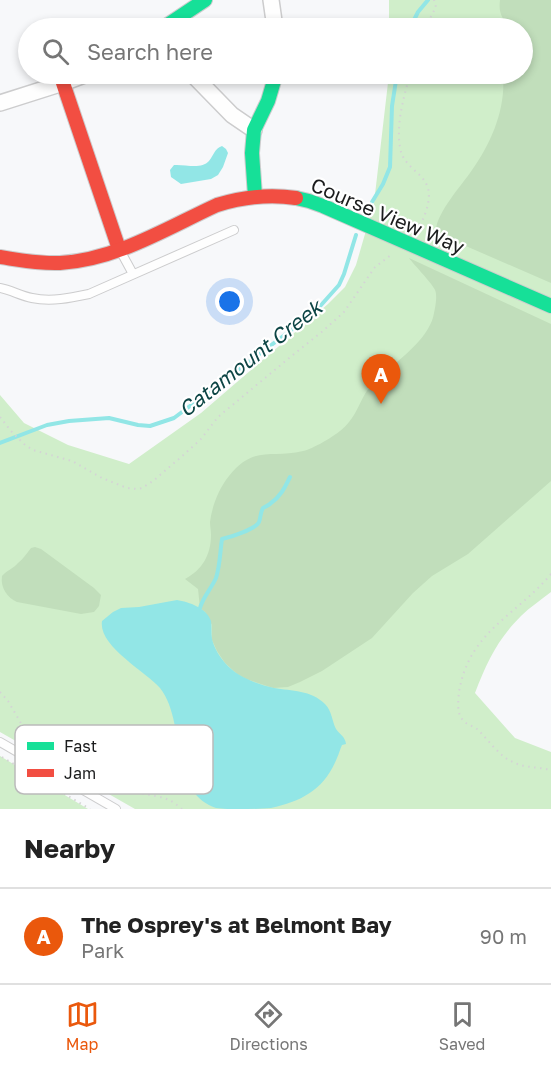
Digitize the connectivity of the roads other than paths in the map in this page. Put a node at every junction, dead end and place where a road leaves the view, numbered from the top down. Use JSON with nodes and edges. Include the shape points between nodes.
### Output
{"nodes":[{"id":1,"x":205,"y":0,"type":"edge"},
{"id":2,"x":271,"y":0,"type":"edge"},
{"id":3,"x":178,"y":18,"type":"edge"},
{"id":4,"x":274,"y":18,"type":"edge"},
{"id":5,"x":60,"y":84,"type":"edge"},
{"id":6,"x":63,"y":84,"type":"edge"},
{"id":7,"x":202,"y":84,"type":"edge"},
{"id":8,"x":273,"y":84,"type":"edge"},
{"id":9,"x":0,"y":104,"type":"edge"},
{"id":10,"x":254,"y":130,"type":"junction"},
{"id":11,"x":255,"y":196,"type":"junction"},
{"id":12,"x":234,"y":230,"type":"dead end"},
{"id":13,"x":119,"y":249,"type":"junction"},
{"id":14,"x":0,"y":257,"type":"edge"},
{"id":15,"x":133,"y":274,"type":"junction"},
{"id":16,"x":0,"y":288,"type":"edge"},
{"id":17,"x":551,"y":306,"type":"edge"},
{"id":18,"x":0,"y":742,"type":"edge"},
{"id":19,"x":15,"y":751,"type":"edge"},
{"id":20,"x":90,"y":794,"type":"edge"},
{"id":21,"x":116,"y":809,"type":"edge"}],
"edges":[{"from":1,"to":3,"type":"street"},
{"from":2,"to":4,"type":"street"},
{"from":5,"to":9,"type":"street"},
{"from":6,"to":13,"type":"street"},
{"from":7,"to":10,"type":"street","via":[[232,115]]},
{"from":8,"to":10,"type":"street"},
{"from":10,"to":11,"type":"street"},
{"from":11,"to":13,"type":"street","name":"Course View Way","via":[[217,205]]},
{"from":11,"to":17,"type":"street","name":"Course View Way","via":[[301,198],[323,206]]},
{"from":12,"to":15,"type":"lane"},
{"from":13,"to":14,"type":"street","name":"Course View Way","via":[[68,262],[25,262]]},
{"from":13,"to":15,"type":"lane"},
{"from":15,"to":16,"type":"lane","via":[[89,294],[70,298],[31,298]]},
{"from":18,"to":19,"type":"lane"},
{"from":20,"to":21,"type":"lane"}]}
